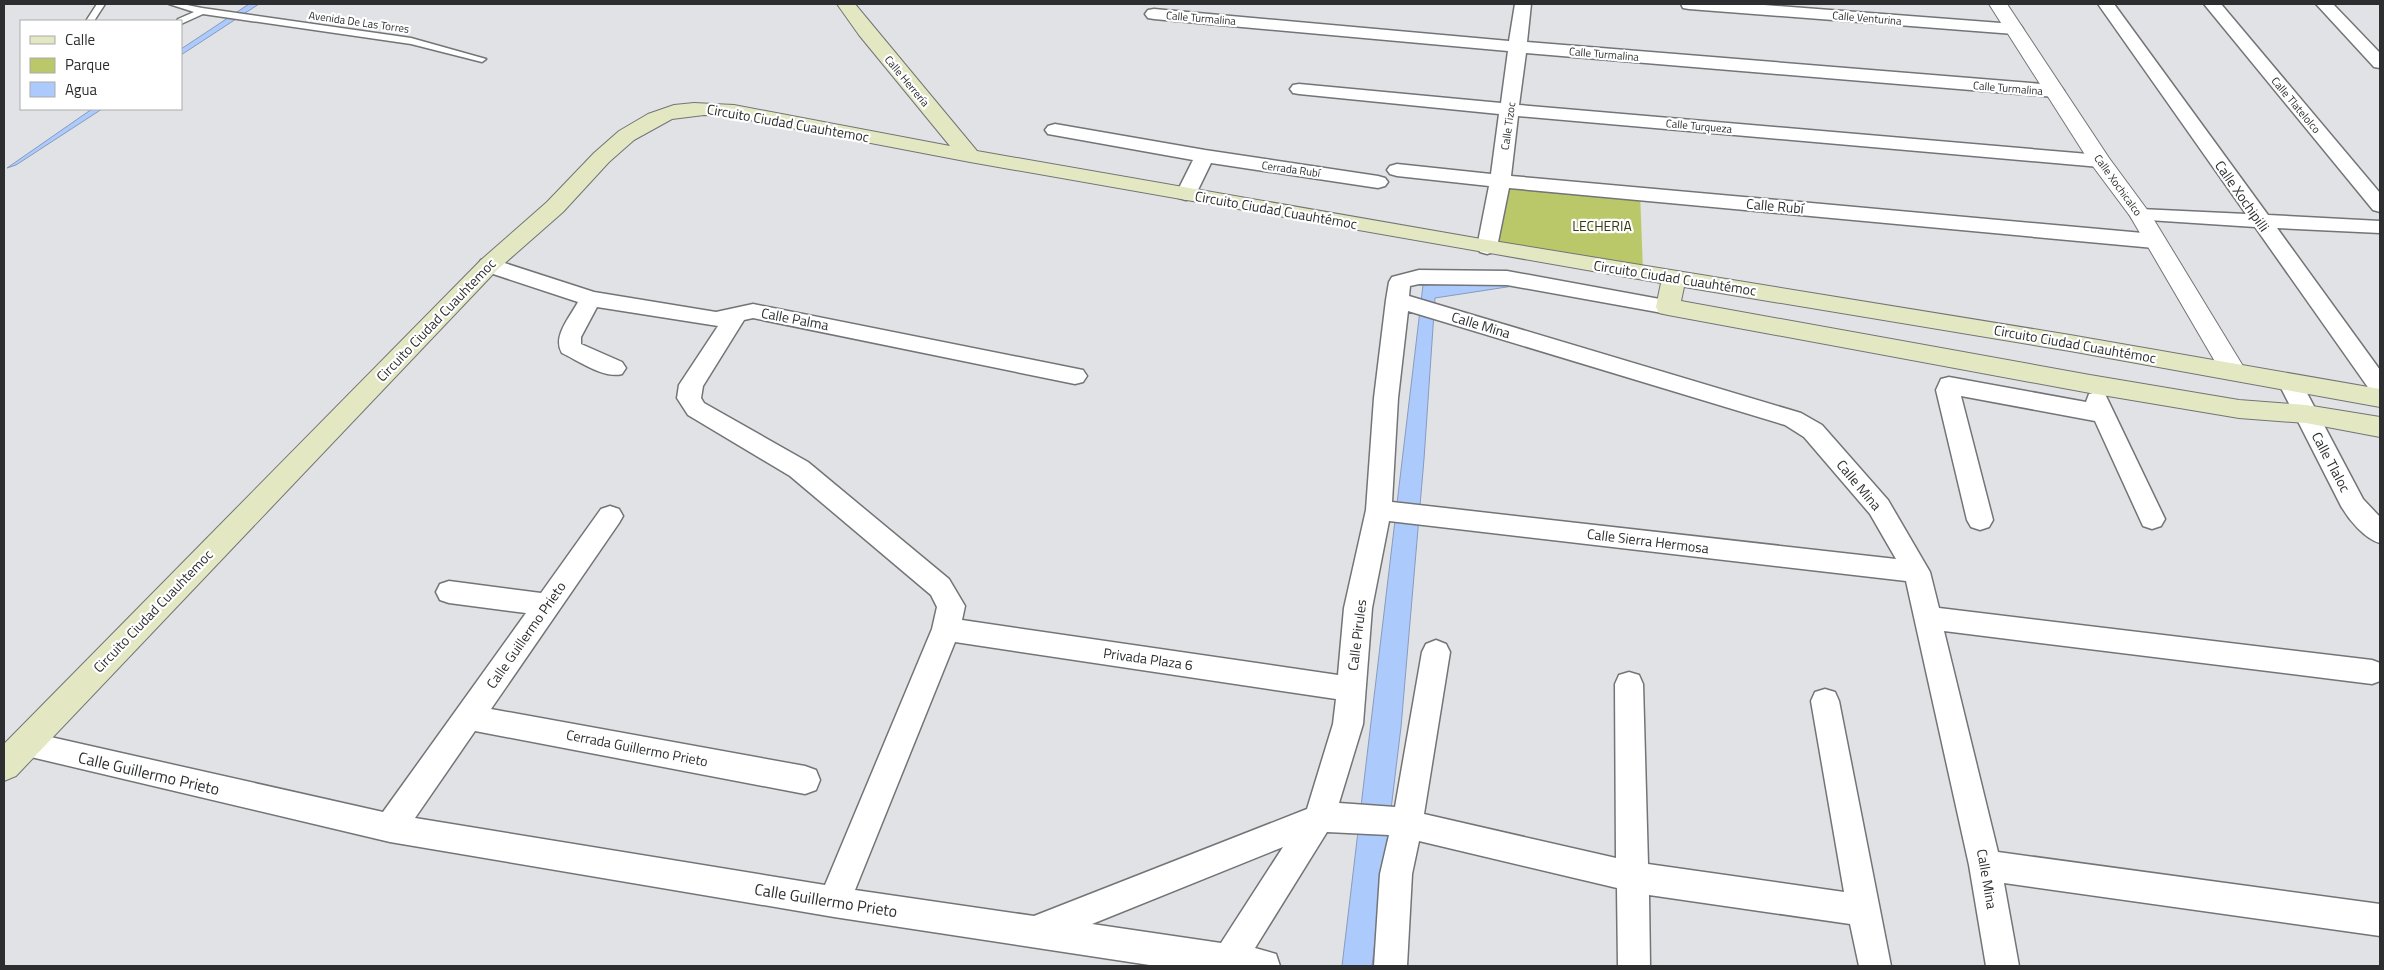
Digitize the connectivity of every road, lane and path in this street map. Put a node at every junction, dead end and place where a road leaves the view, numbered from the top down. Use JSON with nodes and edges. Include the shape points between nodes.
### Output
{"nodes":[{"id":1,"x":101,"y":4,"type":"edge"},
{"id":2,"x":173,"y":4,"type":"edge"},
{"id":3,"x":846,"y":4,"type":"edge"},
{"id":4,"x":1523,"y":4,"type":"edge"},
{"id":5,"x":1689,"y":4,"type":"edge"},
{"id":6,"x":1998,"y":4,"type":"edge"},
{"id":7,"x":2106,"y":4,"type":"edge"},
{"id":8,"x":2212,"y":4,"type":"edge"},
{"id":9,"x":2324,"y":4,"type":"edge"},
{"id":10,"x":202,"y":11,"type":"junction"},
{"id":11,"x":1154,"y":14,"type":"dead end"},
{"id":12,"x":91,"y":20,"type":"edge"},
{"id":13,"x":182,"y":21,"type":"edge"},
{"id":14,"x":2014,"y":29,"type":"junction"},
{"id":15,"x":1519,"y":47,"type":"junction"},
{"id":16,"x":482,"y":59,"type":"dead end"},
{"id":17,"x":2380,"y":63,"type":"edge"},
{"id":18,"x":1299,"y":89,"type":"dead end"},
{"id":19,"x":2055,"y":91,"type":"junction"},
{"id":20,"x":1511,"y":110,"type":"junction"},
{"id":21,"x":1056,"y":130,"type":"dead end"},
{"id":22,"x":970,"y":156,"type":"junction"},
{"id":23,"x":1205,"y":156,"type":"junction"},
{"id":24,"x":2100,"y":161,"type":"junction"},
{"id":25,"x":1396,"y":170,"type":"dead end"},
{"id":26,"x":1500,"y":181,"type":"junction"},
{"id":27,"x":1378,"y":182,"type":"dead end"},
{"id":28,"x":1186,"y":194,"type":"junction"},
{"id":29,"x":2380,"y":206,"type":"edge"},
{"id":30,"x":2140,"y":214,"type":"junction"},
{"id":31,"x":2260,"y":222,"type":"junction"},
{"id":32,"x":2380,"y":227,"type":"edge"},
{"id":33,"x":2154,"y":241,"type":"junction"},
{"id":34,"x":1487,"y":247,"type":"junction"},
{"id":35,"x":489,"y":265,"type":"junction"},
{"id":36,"x":1674,"y":278,"type":"junction"},
{"id":37,"x":591,"y":299,"type":"junction"},
{"id":38,"x":1413,"y":300,"type":"junction"},
{"id":39,"x":1668,"y":307,"type":"junction"},
{"id":40,"x":736,"y":316,"type":"junction"},
{"id":41,"x":614,"y":368,"type":"dead end"},
{"id":42,"x":2233,"y":371,"type":"junction"},
{"id":43,"x":1075,"y":376,"type":"dead end"},
{"id":44,"x":2090,"y":384,"type":"junction"},
{"id":45,"x":2291,"y":384,"type":"junction"},
{"id":46,"x":2380,"y":387,"type":"edge"},
{"id":47,"x":2380,"y":398,"type":"edge"},
{"id":48,"x":2103,"y":414,"type":"junction"},
{"id":49,"x":2306,"y":414,"type":"junction"},
{"id":50,"x":2380,"y":426,"type":"edge"},
{"id":51,"x":2354,"y":506,"type":"junction"},
{"id":52,"x":2380,"y":509,"type":"edge"},
{"id":53,"x":1386,"y":511,"type":"junction"},
{"id":54,"x":610,"y":516,"type":"dead end"},
{"id":55,"x":2152,"y":519,"type":"dead end"},
{"id":56,"x":1980,"y":520,"type":"dead end"},
{"id":57,"x":2380,"y":533,"type":"edge"},
{"id":58,"x":1917,"y":572,"type":"junction"},
{"id":59,"x":449,"y":592,"type":"dead end"},
{"id":60,"x":547,"y":605,"type":"junction"},
{"id":61,"x":1929,"y":618,"type":"junction"},
{"id":62,"x":946,"y":629,"type":"junction"},
{"id":63,"x":1436,"y":652,"type":"dead end"},
{"id":64,"x":2372,"y":672,"type":"dead end"},
{"id":65,"x":1629,"y":684,"type":"dead end"},
{"id":66,"x":1351,"y":689,"type":"junction"},
{"id":67,"x":1826,"y":701,"type":"dead end"},
{"id":68,"x":468,"y":717,"type":"junction"},
{"id":69,"x":14,"y":755,"type":"edge"},
{"id":70,"x":805,"y":780,"type":"dead end"},
{"id":71,"x":1332,"y":817,"type":"junction"},
{"id":72,"x":1401,"y":823,"type":"junction"},
{"id":73,"x":390,"y":828,"type":"junction"},
{"id":74,"x":1985,"y":865,"type":"junction"},
{"id":75,"x":1632,"y":877,"type":"junction"},
{"id":76,"x":834,"y":902,"type":"junction"},
{"id":77,"x":1863,"y":910,"type":"junction"},
{"id":78,"x":2380,"y":920,"type":"edge"},
{"id":79,"x":1035,"y":932,"type":"junction"},
{"id":80,"x":1229,"y":960,"type":"junction"},
{"id":81,"x":1264,"y":966,"type":"edge"},
{"id":82,"x":1390,"y":966,"type":"edge"},
{"id":83,"x":1634,"y":966,"type":"edge"},
{"id":84,"x":1875,"y":966,"type":"edge"},
{"id":85,"x":2002,"y":966,"type":"edge"}],
"edges":[{"from":1,"to":12,"type":"lane"},
{"from":2,"to":10,"type":"lane","name":"Avenida De Las Torres"},
{"from":3,"to":22,"type":"main road","name":"Calle Herrería"},
{"from":4,"to":15,"type":"street","name":"Calle Tizoc"},
{"from":5,"to":14,"type":"street","name":"Calle Venturina"},
{"from":6,"to":14,"type":"street","name":"Calle Xochicalco"},
{"from":7,"to":31,"type":"street","name":"Calle Xochipilli"},
{"from":8,"to":29,"type":"street","name":"Calle Tlatelolco"},
{"from":9,"to":17,"type":"street"},
{"from":10,"to":13,"type":"lane"},
{"from":10,"to":16,"type":"lane","name":"Avenida De Las Torres","via":[[411,41]]},
{"from":11,"to":15,"type":"street","name":"Calle Turmalina"},
{"from":14,"to":19,"type":"street","name":"Calle Xochicalco"},
{"from":15,"to":19,"type":"street","name":"Calle Turmalina"},
{"from":15,"to":20,"type":"street","name":"Calle Tizoc"},
{"from":18,"to":20,"type":"street","name":"Calle Turqueza"},
{"from":19,"to":24,"type":"street","name":"Calle Xochicalco"},
{"from":20,"to":24,"type":"street","name":"Calle Turqueza"},
{"from":20,"to":26,"type":"street","name":"Calle Tizoc"},
{"from":21,"to":23,"type":"street","name":"Cerrada Rubí"},
{"from":22,"to":28,"type":"main road","name":"Circuito Ciudad Cuauhtémoc"},
{"from":22,"to":35,"type":"main road","name":"Circuito Ciudad Cuauhtemoc","via":[[734,111],[698,108],[675,111],[625,136],[553,209]]},
{"from":23,"to":27,"type":"street","name":"Cerrada Rubí"},
{"from":23,"to":28,"type":"street"},
{"from":24,"to":30,"type":"street","name":"Calle Xochicalco"},
{"from":25,"to":26,"type":"street","name":"Calle Rubí"},
{"from":26,"to":33,"type":"street","name":"Calle Rubí"},
{"from":26,"to":34,"type":"street","name":"Calle Tizoc"},
{"from":28,"to":34,"type":"main road","name":"Circuito Ciudad Cuauhtémoc"},
{"from":30,"to":31,"type":"street"},
{"from":30,"to":33,"type":"street","name":"Calle Xochicalco"},
{"from":31,"to":32,"type":"street"},
{"from":31,"to":46,"type":"street","name":"Calle Xochipilli"},
{"from":33,"to":42,"type":"street","name":"Calle Xochicalco"},
{"from":34,"to":36,"type":"main road","name":"Circuito Ciudad Cuauhtémoc"},
{"from":35,"to":37,"type":"street","name":"Calle Palma"},
{"from":35,"to":69,"type":"main road","name":"Circuito Ciudad Cuauhtemoc"},
{"from":36,"to":39,"type":"main road"},
{"from":36,"to":42,"type":"main road","name":"Circuito Ciudad Cuauhtémoc"},
{"from":37,"to":40,"type":"street","name":"Calle Palma","via":[[716,319]]},
{"from":37,"to":41,"type":"street","via":[[570,337],[570,348]]},
{"from":38,"to":39,"type":"street","via":[[1419,277],[1506,278]]},
{"from":38,"to":53,"type":"street","name":"Calle Pirules","via":[[1386,398]]},
{"from":38,"to":58,"type":"street","name":"Calle Mina","via":[[1793,419],[1813,431],[1879,507]]},
{"from":39,"to":44,"type":"main road"},
{"from":40,"to":43,"type":"street","name":"Calle Palma","via":[[753,311]]},
{"from":40,"to":62,"type":"street","via":[[691,385],[689,398],[696,409],[799,469],[940,587],[951,606]]},
{"from":42,"to":45,"type":"main road","name":"Circuito Ciudad Cuauhtémoc"},
{"from":44,"to":48,"type":"street"},
{"from":44,"to":49,"type":"main road","via":[[2239,409]]},
{"from":45,"to":47,"type":"main road","name":"Circuito Ciudad Cuauhtémoc"},
{"from":45,"to":49,"type":"street","name":"Calle Tlaloc"},
{"from":48,"to":55,"type":"street"},
{"from":48,"to":56,"type":"street","via":[[1949,385]]},
{"from":49,"to":50,"type":"main road"},
{"from":49,"to":51,"type":"street","name":"Calle Tlaloc"},
{"from":51,"to":52,"type":"street"},
{"from":51,"to":57,"type":"street","name":"Calle Tlaloc"},
{"from":53,"to":58,"type":"street","name":"Calle Sierra Hermosa"},
{"from":53,"to":66,"type":"street","name":"Calle Pirules","via":[[1358,608]]},
{"from":54,"to":60,"type":"street","name":"Calle Guillermo Prieto"},
{"from":58,"to":61,"type":"street","name":"Calle Mina"},
{"from":59,"to":60,"type":"street"},
{"from":60,"to":68,"type":"street","name":"Calle Guillermo Prieto"},
{"from":61,"to":64,"type":"street"},
{"from":61,"to":74,"type":"street","name":"Calle Mina"},
{"from":62,"to":66,"type":"street","name":"Privada Plaza 6"},
{"from":62,"to":76,"type":"street"},
{"from":63,"to":72,"type":"street"},
{"from":65,"to":75,"type":"street"},
{"from":66,"to":71,"type":"street","name":"Calle Pirules"},
{"from":67,"to":77,"type":"street"},
{"from":68,"to":70,"type":"street","name":"Cerrada Guillermo Prieto"},
{"from":68,"to":73,"type":"street","name":"Calle Guillermo Prieto"},
{"from":69,"to":73,"type":"street","name":"Calle Guillermo Prieto"},
{"from":71,"to":72,"type":"street"},
{"from":71,"to":79,"type":"street"},
{"from":71,"to":80,"type":"street","name":"Calle Pirules"},
{"from":72,"to":75,"type":"street"},
{"from":72,"to":82,"type":"street"},
{"from":73,"to":76,"type":"street","name":"Calle Guillermo Prieto"},
{"from":74,"to":78,"type":"street"},
{"from":74,"to":85,"type":"street","name":"Calle Mina"},
{"from":75,"to":77,"type":"street"},
{"from":75,"to":83,"type":"street"},
{"from":76,"to":79,"type":"street","name":"Calle Guillermo Prieto"},
{"from":77,"to":84,"type":"street"},
{"from":79,"to":80,"type":"street","name":"Calle Guillermo Prieto"},
{"from":80,"to":81,"type":"street","name":"Calle Guillermo Prieto"}]}
